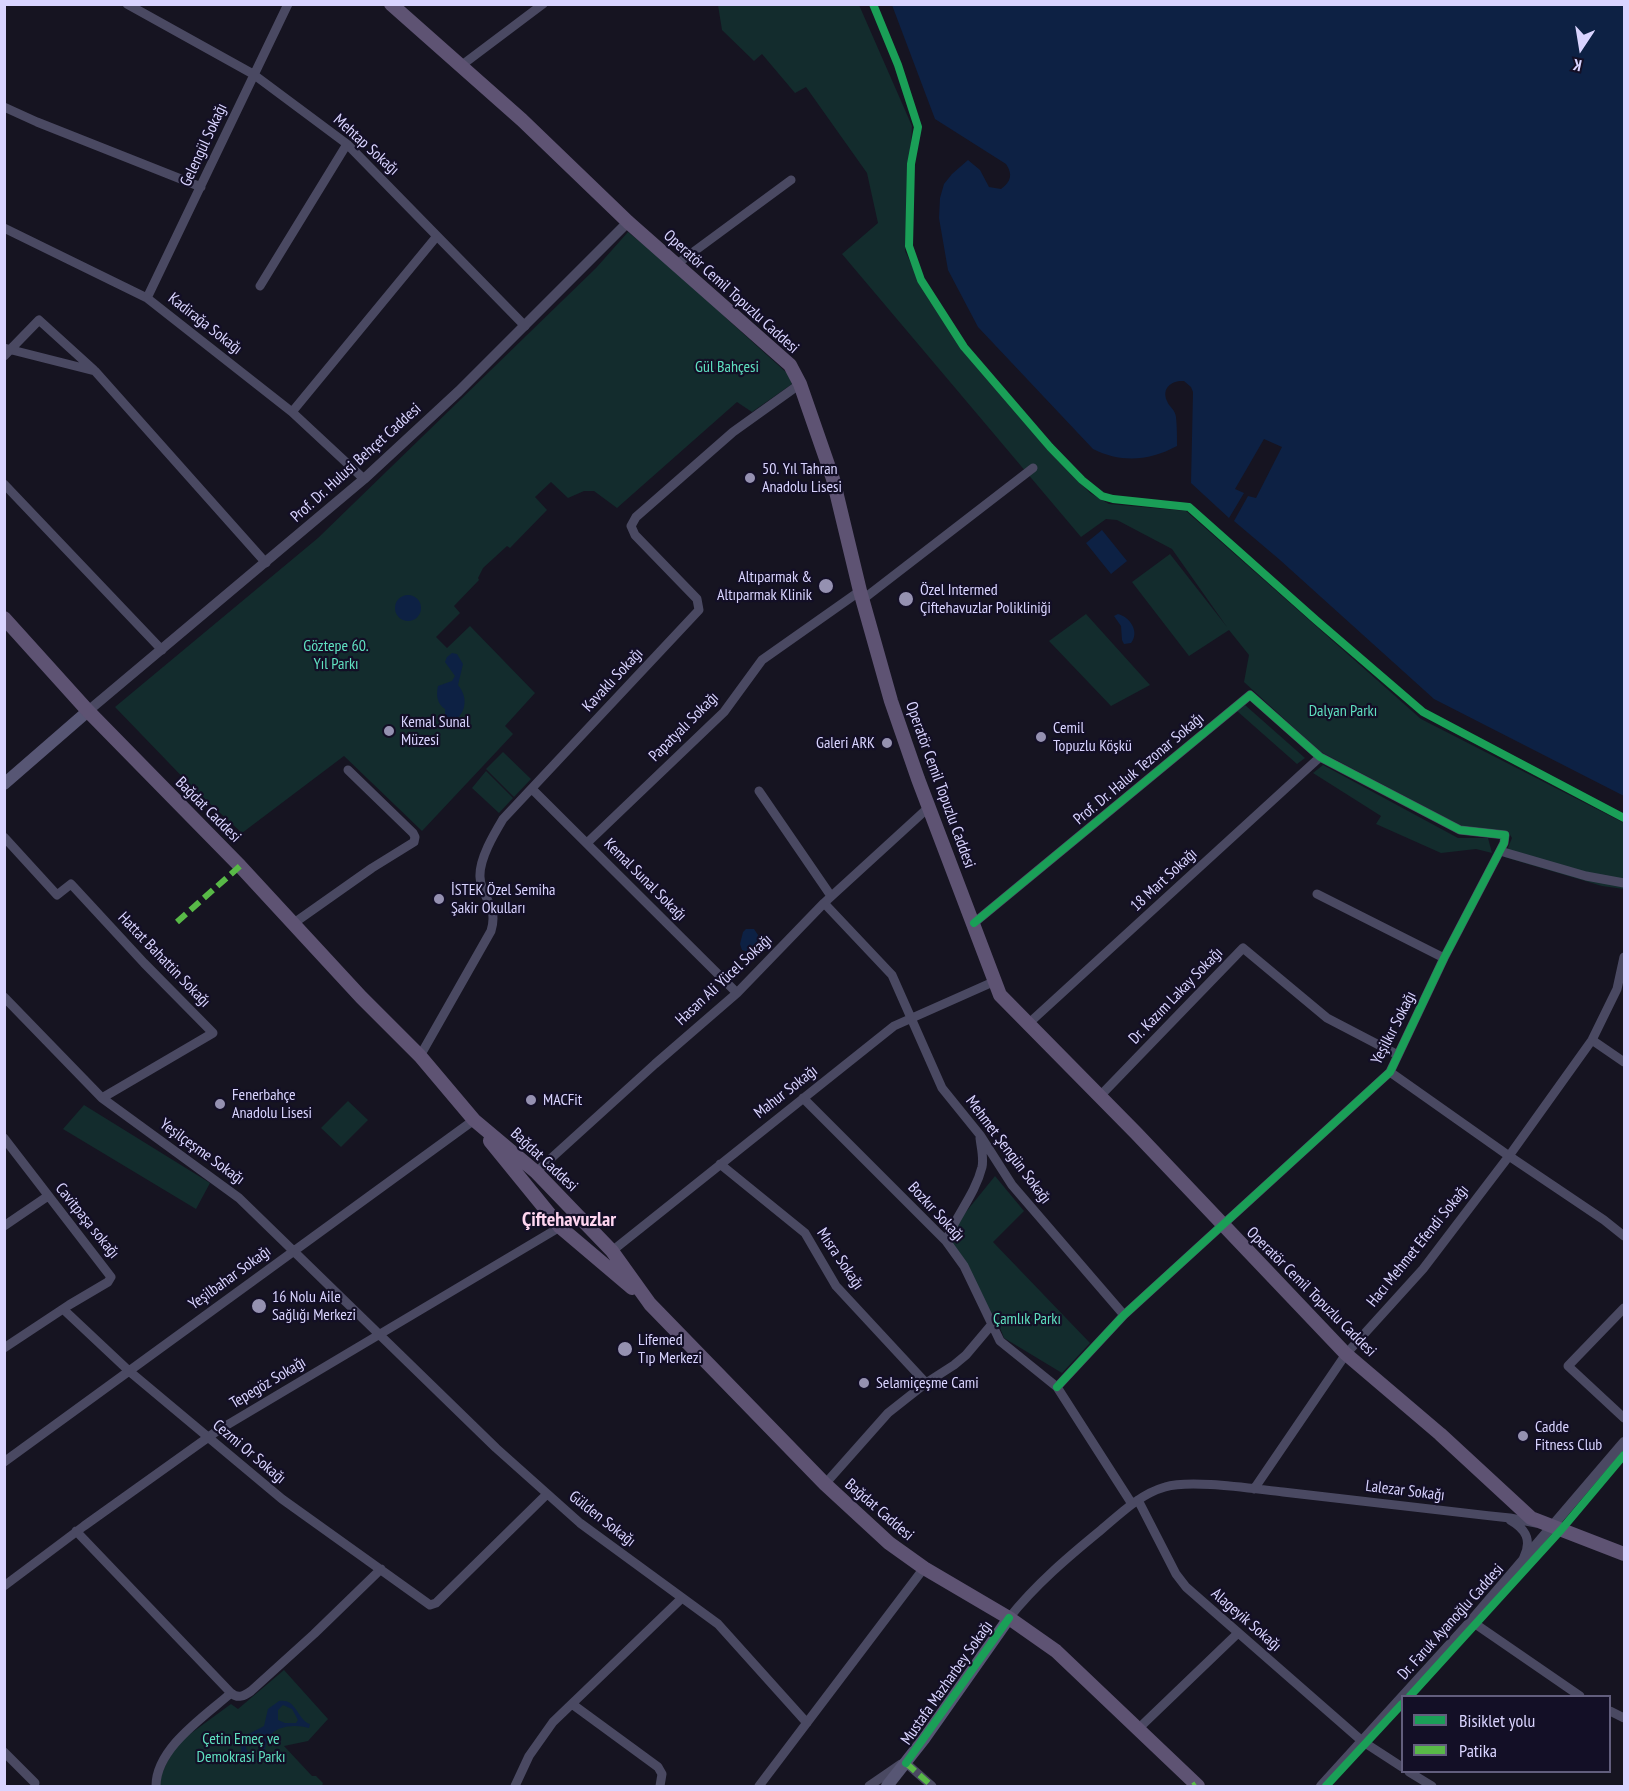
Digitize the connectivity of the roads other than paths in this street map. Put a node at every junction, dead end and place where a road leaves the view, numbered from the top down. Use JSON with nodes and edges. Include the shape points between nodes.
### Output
{"nodes":[{"id":1,"x":127,"y":4,"type":"edge"},
{"id":2,"x":288,"y":4,"type":"edge"},
{"id":3,"x":391,"y":4,"type":"edge"},
{"id":4,"x":543,"y":4,"type":"edge"},
{"id":5,"x":462,"y":65,"type":"junction"},
{"id":6,"x":253,"y":74,"type":"junction"},
{"id":7,"x":4,"y":107,"type":"edge"},
{"id":8,"x":347,"y":144,"type":"junction"},
{"id":9,"x":791,"y":180,"type":"dead end"},
{"id":10,"x":201,"y":187,"type":"junction"},
{"id":11,"x":628,"y":222,"type":"junction"},
{"id":12,"x":4,"y":228,"type":"edge"},
{"id":13,"x":437,"y":236,"type":"junction"},
{"id":14,"x":677,"y":264,"type":"junction"},
{"id":15,"x":261,"y":286,"type":"dead end"},
{"id":16,"x":147,"y":298,"type":"junction"},
{"id":17,"x":525,"y":326,"type":"junction"},
{"id":18,"x":6,"y":352,"type":"edge"},
{"id":19,"x":95,"y":371,"type":"junction"},
{"id":20,"x":800,"y":384,"type":"junction"},
{"id":21,"x":292,"y":412,"type":"junction"},
{"id":22,"x":1033,"y":468,"type":"dead end"},
{"id":23,"x":364,"y":479,"type":"junction"},
{"id":24,"x":4,"y":484,"type":"edge"},
{"id":25,"x":266,"y":563,"type":"junction"},
{"id":26,"x":861,"y":596,"type":"junction"},
{"id":27,"x":4,"y":618,"type":"edge"},
{"id":28,"x":162,"y":650,"type":"junction"},
{"id":29,"x":88,"y":711,"type":"junction"},
{"id":30,"x":1320,"y":757,"type":"junction"},
{"id":31,"x":348,"y":771,"type":"dead end"},
{"id":32,"x":4,"y":783,"type":"edge"},
{"id":33,"x":532,"y":789,"type":"junction"},
{"id":34,"x":759,"y":791,"type":"dead end"},
{"id":35,"x":929,"y":807,"type":"junction"},
{"id":36,"x":4,"y":837,"type":"edge"},
{"id":37,"x":587,"y":843,"type":"junction"},
{"id":38,"x":1500,"y":851,"type":"junction"},
{"id":39,"x":1624,"y":883,"type":"edge"},
{"id":40,"x":1317,"y":894,"type":"dead end"},
{"id":41,"x":828,"y":900,"type":"junction"},
{"id":42,"x":294,"y":923,"type":"junction"},
{"id":43,"x":974,"y":923,"type":"junction"},
{"id":44,"x":1444,"y":957,"type":"junction"},
{"id":45,"x":1624,"y":957,"type":"edge"},
{"id":46,"x":993,"y":982,"type":"junction"},
{"id":47,"x":737,"y":993,"type":"junction"},
{"id":48,"x":4,"y":997,"type":"edge"},
{"id":49,"x":911,"y":1018,"type":"junction"},
{"id":50,"x":1028,"y":1024,"type":"junction"},
{"id":51,"x":1592,"y":1040,"type":"junction"},
{"id":52,"x":1398,"y":1054,"type":"junction"},
{"id":53,"x":420,"y":1056,"type":"junction"},
{"id":54,"x":1624,"y":1062,"type":"edge"},
{"id":55,"x":1390,"y":1072,"type":"junction"},
{"id":56,"x":1100,"y":1096,"type":"junction"},
{"id":57,"x":102,"y":1098,"type":"junction"},
{"id":58,"x":803,"y":1098,"type":"junction"},
{"id":59,"x":474,"y":1120,"type":"junction"},
{"id":60,"x":980,"y":1135,"type":"junction"},
{"id":61,"x":4,"y":1138,"type":"edge"},
{"id":62,"x":1509,"y":1156,"type":"junction"},
{"id":63,"x":720,"y":1164,"type":"junction"},
{"id":64,"x":536,"y":1172,"type":"junction"},
{"id":65,"x":48,"y":1196,"type":"junction"},
{"id":66,"x":1221,"y":1225,"type":"junction"},
{"id":67,"x":4,"y":1226,"type":"edge"},
{"id":68,"x":560,"y":1227,"type":"junction"},
{"id":69,"x":1624,"y":1236,"type":"edge"},
{"id":70,"x":946,"y":1241,"type":"junction"},
{"id":71,"x":292,"y":1251,"type":"junction"},
{"id":72,"x":612,"y":1251,"type":"junction"},
{"id":73,"x":651,"y":1304,"type":"junction"},
{"id":74,"x":1624,"y":1308,"type":"edge"},
{"id":75,"x":63,"y":1309,"type":"junction"},
{"id":76,"x":1124,"y":1315,"type":"junction"},
{"id":77,"x":993,"y":1323,"type":"junction"},
{"id":78,"x":379,"y":1334,"type":"junction"},
{"id":79,"x":4,"y":1348,"type":"edge"},
{"id":80,"x":1346,"y":1354,"type":"junction"},
{"id":81,"x":129,"y":1371,"type":"junction"},
{"id":82,"x":926,"y":1383,"type":"junction"},
{"id":83,"x":1058,"y":1387,"type":"junction"},
{"id":84,"x":1624,"y":1418,"type":"edge"},
{"id":85,"x":208,"y":1437,"type":"junction"},
{"id":86,"x":1624,"y":1442,"type":"edge"},
{"id":87,"x":4,"y":1462,"type":"edge"},
{"id":88,"x":825,"y":1484,"type":"junction"},
{"id":89,"x":1254,"y":1489,"type":"junction"},
{"id":90,"x":547,"y":1494,"type":"junction"},
{"id":91,"x":1135,"y":1502,"type":"junction"},
{"id":92,"x":1505,"y":1518,"type":"junction"},
{"id":93,"x":1551,"y":1526,"type":"junction"},
{"id":94,"x":76,"y":1531,"type":"junction"},
{"id":95,"x":1624,"y":1554,"type":"edge"},
{"id":96,"x":1521,"y":1563,"type":"junction"},
{"id":97,"x":924,"y":1568,"type":"junction"},
{"id":98,"x":381,"y":1569,"type":"junction"},
{"id":99,"x":4,"y":1586,"type":"edge"},
{"id":100,"x":682,"y":1598,"type":"junction"},
{"id":101,"x":1009,"y":1618,"type":"junction"},
{"id":102,"x":1471,"y":1621,"type":"junction"},
{"id":103,"x":1238,"y":1633,"type":"junction"},
{"id":104,"x":231,"y":1693,"type":"junction"},
{"id":105,"x":1404,"y":1695,"type":"edge"},
{"id":106,"x":1579,"y":1695,"type":"edge"},
{"id":107,"x":1401,"y":1698,"type":"edge"},
{"id":108,"x":572,"y":1704,"type":"junction"},
{"id":109,"x":807,"y":1723,"type":"junction"},
{"id":110,"x":1138,"y":1729,"type":"junction"},
{"id":111,"x":1362,"y":1741,"type":"junction"},
{"id":112,"x":4,"y":1752,"type":"edge"},
{"id":113,"x":908,"y":1760,"type":"junction"},
{"id":114,"x":1401,"y":1766,"type":"edge"},
{"id":115,"x":1411,"y":1773,"type":"edge"},
{"id":116,"x":34,"y":1786,"type":"edge"},
{"id":117,"x":156,"y":1786,"type":"edge"},
{"id":118,"x":516,"y":1786,"type":"edge"},
{"id":119,"x":660,"y":1786,"type":"edge"},
{"id":120,"x":759,"y":1786,"type":"edge"},
{"id":121,"x":869,"y":1786,"type":"edge"},
{"id":122,"x":887,"y":1786,"type":"edge"},
{"id":123,"x":932,"y":1786,"type":"edge"},
{"id":124,"x":1196,"y":1786,"type":"edge"},
{"id":125,"x":1321,"y":1786,"type":"edge"},
{"id":126,"x":1432,"y":1786,"type":"edge"}],
"edges":[{"from":1,"to":6,"type":"street","name":"Mehtap Sokağı"},
{"from":2,"to":6,"type":"street","name":"Gelengül Sokağı"},
{"from":3,"to":5,"type":"main road","name":"Operatör Cemil Topuzlu Caddesi"},
{"from":4,"to":5,"type":"street"},
{"from":5,"to":11,"type":"main road","name":"Operatör Cemil Topuzlu Caddesi"},
{"from":6,"to":8,"type":"street","name":"Mehtap Sokağı"},
{"from":6,"to":10,"type":"street","name":"Gelengül Sokağı"},
{"from":7,"to":10,"type":"street"},
{"from":8,"to":13,"type":"street","name":"Mehtap Sokağı"},
{"from":8,"to":15,"type":"street"},
{"from":9,"to":14,"type":"street"},
{"from":10,"to":16,"type":"street","name":"Gelengül Sokağı"},
{"from":11,"to":14,"type":"main road","name":"Operatör Cemil Topuzlu Caddesi"},
{"from":11,"to":17,"type":"street","name":"Prof. Dr. Hulusi Behçet Caddesi"},
{"from":12,"to":16,"type":"street","name":"Kadirağa Sokağı"},
{"from":13,"to":17,"type":"street","name":"Mehtap Sokağı"},
{"from":13,"to":21,"type":"street"},
{"from":14,"to":20,"type":"main road","name":"Operatör Cemil Topuzlu Caddesi","via":[[790,365]]},
{"from":16,"to":21,"type":"street","name":"Kadirağa Sokağı"},
{"from":17,"to":23,"type":"street","name":"Prof. Dr. Hulusi Behçet Caddesi"},
{"from":18,"to":19,"type":"street"},
{"from":18,"to":19,"type":"street","via":[[39,320]]},
{"from":19,"to":25,"type":"street"},
{"from":20,"to":26,"type":"main road","name":"Operatör Cemil Topuzlu Caddesi","via":[[833,479]]},
{"from":20,"to":33,"type":"street","name":"Kavaklı Sokağı","via":[[733,432],[636,517],[631,526],[635,535],[698,599],[699,610]]},
{"from":21,"to":23,"type":"street","name":"Kadirağa Sokağı"},
{"from":22,"to":26,"type":"street","name":"Papatyalı Sokağı"},
{"from":23,"to":25,"type":"street","name":"Prof. Dr. Hulusi Behçet Caddesi"},
{"from":24,"to":28,"type":"street"},
{"from":25,"to":28,"type":"street","name":"Prof. Dr. Hulusi Behçet Caddesi"},
{"from":26,"to":35,"type":"main road","name":"Operatör Cemil Topuzlu Caddesi","via":[[891,701]]},
{"from":26,"to":37,"type":"street","name":"Papatyalı Sokağı","via":[[762,660],[724,712]]},
{"from":27,"to":29,"type":"main road","name":"Bağdat Caddesi"},
{"from":28,"to":29,"type":"street","name":"Prof. Dr. Hulusi Behçet Caddesi"},
{"from":29,"to":32,"type":"main road"},
{"from":29,"to":42,"type":"main road","name":"Bağdat Caddesi"},
{"from":30,"to":38,"type":"street","via":[[1460,830],[1505,835]]},
{"from":30,"to":43,"type":"street","name":"Prof. Dr. Haluk Tezonar Sokağı","via":[[1250,695]]},
{"from":30,"to":50,"type":"street","name":"18 Mart Sokağı"},
{"from":31,"to":42,"type":"street","via":[[412,833],[414,842]]},
{"from":33,"to":37,"type":"street","name":"Kemal Sunal Sokağı"},
{"from":33,"to":53,"type":"street","name":"Kavaklı Sokağı","via":[[503,819],[491,840],[479,875],[492,906],[493,923]]},
{"from":34,"to":41,"type":"street","name":"Mehmet Şengün Sokağı"},
{"from":35,"to":41,"type":"street","name":"Hasan Ali Yücel Sokağı"},
{"from":35,"to":43,"type":"main road","name":"Operatör Cemil Topuzlu Caddesi"},
{"from":36,"to":57,"type":"street","name":"Hattat Bahattin Sokağı","via":[[57,895],[71,884],[213,1033]]},
{"from":37,"to":47,"type":"street","name":"Kemal Sunal Sokağı"},
{"from":38,"to":39,"type":"street"},
{"from":38,"to":44,"type":"street","name":"Yeşilkır Sokağı"},
{"from":40,"to":44,"type":"street"},
{"from":41,"to":47,"type":"street","name":"Hasan Ali Yücel Sokağı"},
{"from":41,"to":49,"type":"street","name":"Mehmet Şengün Sokağı","via":[[892,975]]},
{"from":42,"to":53,"type":"main road","name":"Bağdat Caddesi"},
{"from":43,"to":46,"type":"main road","name":"Operatör Cemil Topuzlu Caddesi"},
{"from":44,"to":52,"type":"street","name":"Yeşilkır Sokağı"},
{"from":45,"to":51,"type":"street","name":"Hacı Mehmet Efendi Sokağı","via":[[1617,989]]},
{"from":46,"to":49,"type":"street","name":"Mahur Sokağı"},
{"from":46,"to":50,"type":"main road","name":"Operatör Cemil Topuzlu Caddesi"},
{"from":47,"to":64,"type":"street","name":"Hasan Ali Yücel Sokağı"},
{"from":48,"to":57,"type":"street","name":"Yeşilçeşme Sokağı"},
{"from":49,"to":58,"type":"street","name":"Mahur Sokağı","via":[[894,1026]]},
{"from":49,"to":60,"type":"street","name":"Mehmet Şengün Sokağı","via":[[942,1088]]},
{"from":50,"to":56,"type":"main road","name":"Operatör Cemil Topuzlu Caddesi"},
{"from":51,"to":54,"type":"street"},
{"from":51,"to":62,"type":"street","name":"Hacı Mehmet Efendi Sokağı"},
{"from":52,"to":55,"type":"street","name":"Yeşilkır Sokağı"},
{"from":52,"to":56,"type":"street","name":"Dr. Kazım Lakay Sokağı","via":[[1327,1018],[1242,948]]},
{"from":53,"to":59,"type":"main road","name":"Bağdat Caddesi"},
{"from":55,"to":62,"type":"street"},
{"from":55,"to":66,"type":"street","name":"Yeşilkır Sokağı"},
{"from":56,"to":66,"type":"main road","name":"Operatör Cemil Topuzlu Caddesi"},
{"from":57,"to":71,"type":"street","name":"Yeşilçeşme Sokağı","via":[[234,1194]]},
{"from":58,"to":63,"type":"street","name":"Mahur Sokağı"},
{"from":58,"to":70,"type":"street","name":"Bozkır Sokağı"},
{"from":59,"to":64,"type":"main road","name":"Bağdat Caddesi"},
{"from":59,"to":68,"type":"main road"},
{"from":59,"to":71,"type":"street","name":"Yeşilbahar Sokağı"},
{"from":60,"to":70,"type":"street","via":[[982,1165],[972,1197]]},
{"from":60,"to":76,"type":"street","name":"Mehmet Şengün Sokağı","via":[[1012,1185]]},
{"from":61,"to":65,"type":"street","name":"Cavitpaşa sokağı"},
{"from":62,"to":69,"type":"street"},
{"from":62,"to":80,"type":"street","name":"Hacı Mehmet Efendi Sokağı","via":[[1423,1269]]},
{"from":63,"to":72,"type":"street","name":"Mahur Sokağı"},
{"from":63,"to":82,"type":"street","name":"Mısra Sokağı","via":[[805,1233],[836,1286]]},
{"from":64,"to":72,"type":"main road","name":"Bağdat Caddesi"},
{"from":65,"to":67,"type":"street"},
{"from":65,"to":75,"type":"street","name":"Cavitpaşa sokağı","via":[[111,1276],[108,1282]]},
{"from":66,"to":76,"type":"street","name":"Yeşilkır Sokağı"},
{"from":66,"to":80,"type":"main road","name":"Operatör Cemil Topuzlu Caddesi"},
{"from":68,"to":73,"type":"main road"},
{"from":68,"to":78,"type":"street","name":"Tepegöz Sokağı"},
{"from":70,"to":77,"type":"street","name":"Bozkır Sokağı","via":[[964,1266]]},
{"from":71,"to":78,"type":"street","name":"Yeşilçeşme Sokağı"},
{"from":71,"to":81,"type":"street","name":"Yeşilbahar Sokağı"},
{"from":72,"to":73,"type":"main road","name":"Bağdat Caddesi"},
{"from":73,"to":88,"type":"main road","name":"Bağdat Caddesi"},
{"from":74,"to":84,"type":"street","via":[[1568,1366]]},
{"from":75,"to":79,"type":"street","name":"Cavitpaşa sokağı"},
{"from":75,"to":81,"type":"street","name":"Cezmi Or Sokağı"},
{"from":76,"to":83,"type":"street","name":"Yeşilkır Sokağı"},
{"from":77,"to":82,"type":"street","via":[[960,1360]]},
{"from":77,"to":83,"type":"street","name":"Bozkır Sokağı","via":[[1000,1341]]},
{"from":78,"to":85,"type":"street","name":"Tepegöz Sokağı"},
{"from":78,"to":90,"type":"street","name":"Gülden Sokağı"},
{"from":80,"to":89,"type":"street","name":"Hacı Mehmet Efendi Sokağı"},
{"from":80,"to":93,"type":"main road","name":"Operatör Cemil Topuzlu Caddesi","via":[[1451,1443],[1525,1513]]},
{"from":81,"to":85,"type":"street","name":"Cezmi Or Sokağı"},
{"from":81,"to":87,"type":"street","name":"Yeşilbahar Sokağı"},
{"from":82,"to":88,"type":"street","via":[[888,1413]]},
{"from":83,"to":91,"type":"street","name":"Bozkır Sokağı"},
{"from":85,"to":94,"type":"street","name":"Tepegöz Sokağı"},
{"from":85,"to":98,"type":"street","name":"Cezmi Or Sokağı","via":[[292,1507]]},
{"from":86,"to":93,"type":"street","name":"Dr. Faruk Ayanoğlu Caddesi"},
{"from":88,"to":97,"type":"main road","name":"Bağdat Caddesi"},
{"from":89,"to":91,"type":"street","via":[[1173,1485]]},
{"from":89,"to":92,"type":"street","name":"Lalezar Sokağı"},
{"from":90,"to":98,"type":"street","name":"Cezmi Or Sokağı","via":[[435,1604],[427,1603]]},
{"from":90,"to":100,"type":"street","name":"Gülden Sokağı","via":[[587,1529]]},
{"from":91,"to":101,"type":"street","via":[[1079,1548]]},
{"from":91,"to":103,"type":"street","name":"Alageyik Sokağı","via":[[1179,1580]]},
{"from":92,"to":93,"type":"street","name":"Lalezar Sokağı"},
{"from":92,"to":96,"type":"street","via":[[1521,1527],[1528,1537]]},
{"from":93,"to":95,"type":"main road","name":"Operatör Cemil Topuzlu Caddesi"},
{"from":93,"to":96,"type":"street","name":"Dr. Faruk Ayanoğlu Caddesi"},
{"from":94,"to":99,"type":"street","name":"Tepegöz Sokağı"},
{"from":94,"to":104,"type":"street"},
{"from":96,"to":102,"type":"street","name":"Dr. Faruk Ayanoğlu Caddesi"},
{"from":97,"to":101,"type":"main road","name":"Bağdat Caddesi"},
{"from":97,"to":109,"type":"street"},
{"from":98,"to":104,"type":"street","via":[[248,1693],[240,1697]]},
{"from":100,"to":108,"type":"street"},
{"from":100,"to":109,"type":"street","name":"Gülden Sokağı","via":[[720,1625]]},
{"from":101,"to":110,"type":"main road","name":"Bağdat Caddesi","via":[[1056,1651]]},
{"from":101,"to":113,"type":"main road","name":"Mustafa Mazharbey Sokağı"},
{"from":102,"to":105,"type":"street","name":"Dr. Faruk Ayanoğlu Caddesi"},
{"from":102,"to":106,"type":"street"},
{"from":103,"to":110,"type":"street"},
{"from":103,"to":111,"type":"street","name":"Alageyik Sokağı"},
{"from":104,"to":117,"type":"street","via":[[172,1744]]},
{"from":107,"to":111,"type":"street","name":"Dr. Faruk Ayanoğlu Caddesi"},
{"from":108,"to":118,"type":"street","via":[[541,1738]]},
{"from":108,"to":119,"type":"street","via":[[658,1767],[662,1773]]},
{"from":109,"to":120,"type":"street"},
{"from":110,"to":124,"type":"main road","name":"Bağdat Caddesi"},
{"from":111,"to":114,"type":"street","name":"Alageyik Sokağı"},
{"from":111,"to":125,"type":"street","name":"Dr. Faruk Ayanoğlu Caddesi"},
{"from":112,"to":116,"type":"street"},
{"from":113,"to":121,"type":"street"},
{"from":113,"to":122,"type":"main road","name":"Mustafa Mazharbey Sokağı"},
{"from":113,"to":123,"type":"street"},
{"from":115,"to":126,"type":"street"}]}
